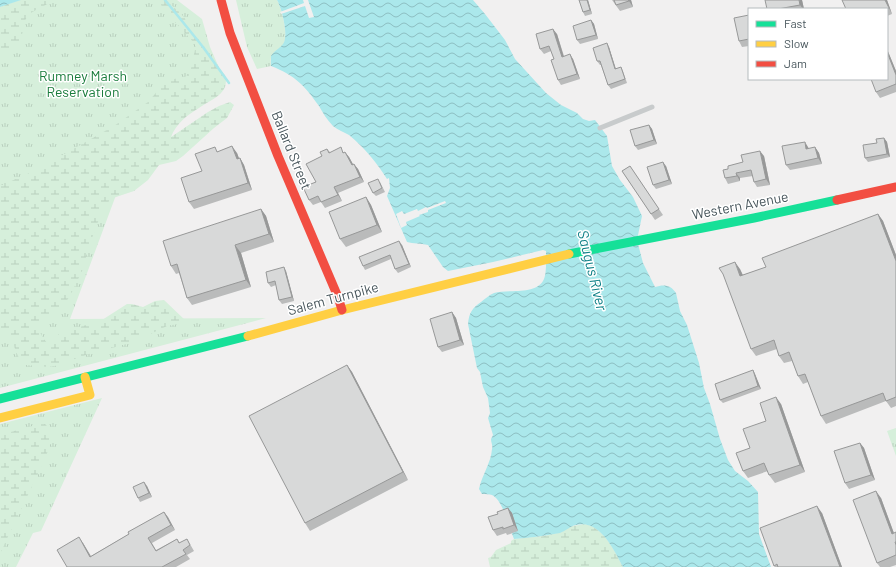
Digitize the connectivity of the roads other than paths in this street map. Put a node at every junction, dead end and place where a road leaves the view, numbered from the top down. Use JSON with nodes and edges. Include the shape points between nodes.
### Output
{"nodes":[{"id":1,"x":221,"y":0,"type":"edge"},
{"id":2,"x":652,"y":107,"type":"dead end"},
{"id":3,"x":600,"y":128,"type":"dead end"},
{"id":4,"x":896,"y":187,"type":"edge"},
{"id":5,"x":589,"y":249,"type":"joint"},
{"id":6,"x":342,"y":310,"type":"junction"},
{"id":7,"x":85,"y":377,"type":"junction"},
{"id":8,"x":0,"y":399,"type":"edge"},
{"id":9,"x":0,"y":418,"type":"edge"}],
"edges":[{"from":1,"to":6,"type":"main road","name":"Ballard Street","via":[[230,33],[278,156]]},
{"from":2,"to":3,"type":"lane"},
{"from":4,"to":5,"type":"main road","name":"Western Avenue","via":[[754,218]]},
{"from":5,"to":6,"type":"main road","name":"Salem Turnpike"},
{"from":6,"to":7,"type":"main road","name":"Salem Turnpike"},
{"from":7,"to":8,"type":"main road","name":"Salem Turnpike"},
{"from":7,"to":9,"type":"main road","via":[[90,395]]}]}
